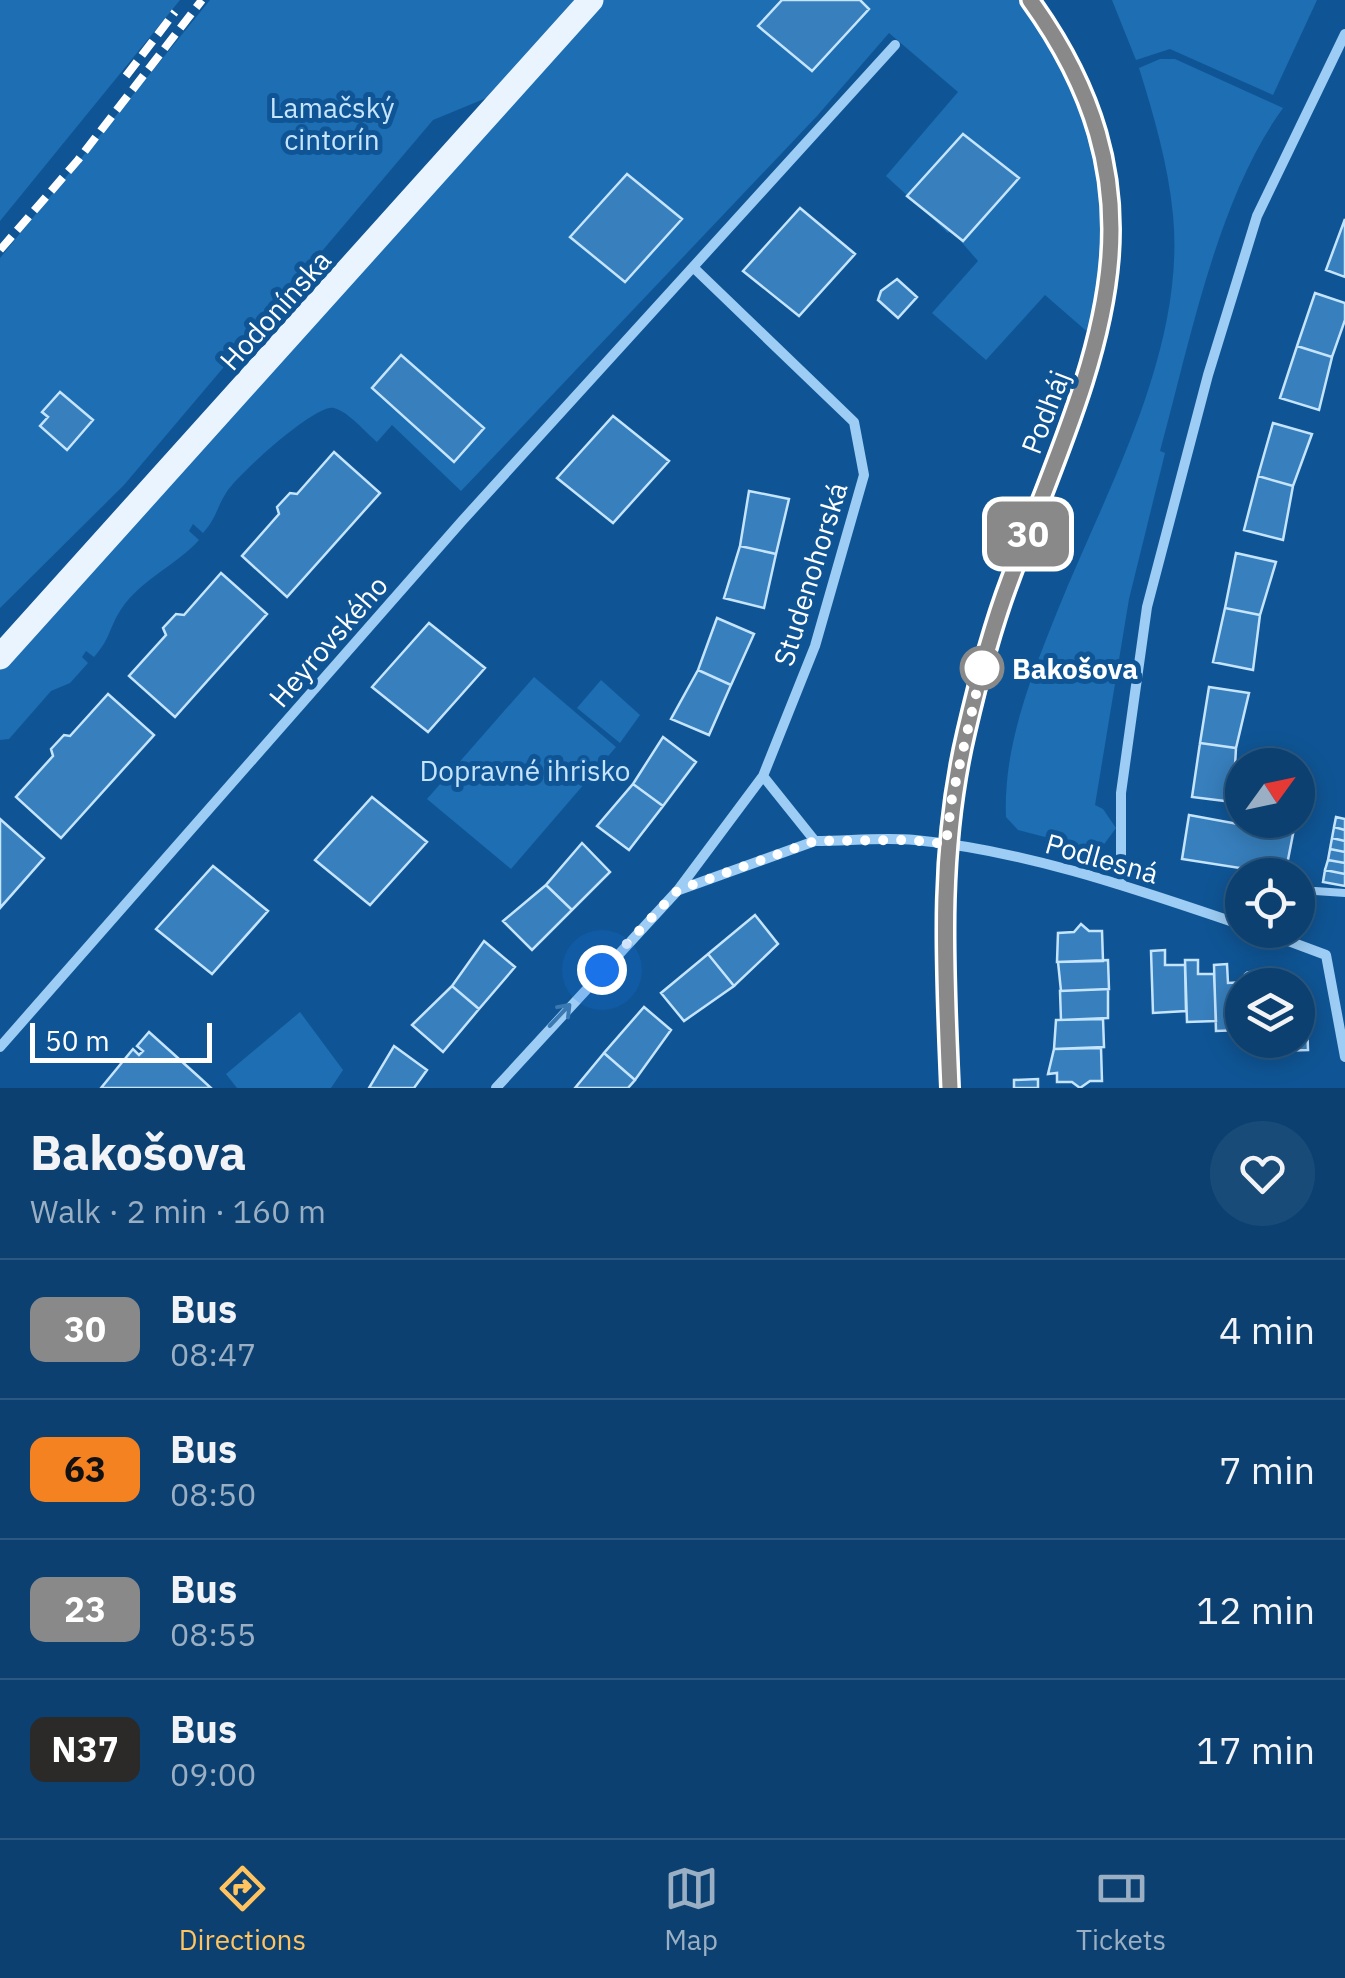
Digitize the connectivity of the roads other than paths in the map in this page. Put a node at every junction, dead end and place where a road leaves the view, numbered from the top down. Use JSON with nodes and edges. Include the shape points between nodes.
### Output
{"nodes":[{"id":1,"x":591,"y":0,"type":"edge"},
{"id":2,"x":1030,"y":0,"type":"edge"},
{"id":3,"x":1345,"y":34,"type":"edge"},
{"id":4,"x":895,"y":45,"type":"dead end"},
{"id":5,"x":694,"y":268,"type":"junction"},
{"id":6,"x":0,"y":656,"type":"edge"},
{"id":7,"x":763,"y":776,"type":"junction"},
{"id":8,"x":815,"y":841,"type":"junction"},
{"id":9,"x":946,"y":844,"type":"junction"},
{"id":10,"x":1121,"y":884,"type":"junction"},
{"id":11,"x":678,"y":890,"type":"junction"},
{"id":12,"x":1315,"y":891,"type":"edge"},
{"id":13,"x":1345,"y":893,"type":"edge"},
{"id":14,"x":1225,"y":918,"type":"edge"},
{"id":15,"x":1309,"y":948,"type":"edge"},
{"id":16,"x":0,"y":1047,"type":"edge"},
{"id":17,"x":1345,"y":1057,"type":"edge"},
{"id":18,"x":496,"y":1088,"type":"edge"},
{"id":19,"x":950,"y":1088,"type":"edge"}],
"edges":[{"from":1,"to":6,"type":"main road","name":"Hodonínska"},
{"from":2,"to":9,"type":"street","name":"Podháj","via":[[1072,66],[1097,134],[1112,208],[1111,280],[1085,386],[993,627]]},
{"from":3,"to":10,"type":"street","via":[[1257,216],[1147,607],[1120,793]]},
{"from":4,"to":5,"type":"street","name":"Heyrovského"},
{"from":5,"to":7,"type":"street","name":"Studenohorská","via":[[854,422],[864,475],[815,646]]},
{"from":5,"to":16,"type":"street","name":"Heyrovského"},
{"from":7,"to":8,"type":"street"},
{"from":7,"to":11,"type":"street","name":"Studenohorská"},
{"from":8,"to":9,"type":"street","name":"Studenohorská"},
{"from":8,"to":11,"type":"street","name":"Studenohorská"},
{"from":9,"to":10,"type":"street","name":"Podlesná"},
{"from":9,"to":19,"type":"street","name":"Podháj"},
{"from":10,"to":14,"type":"street","name":"Podlesná"},
{"from":18,"to":11,"type":"street","name":"Studenohorská","one_way":true},
{"from":12,"to":13,"type":"lane"},
{"from":15,"to":17,"type":"street","via":[[1326,954]]}]}
